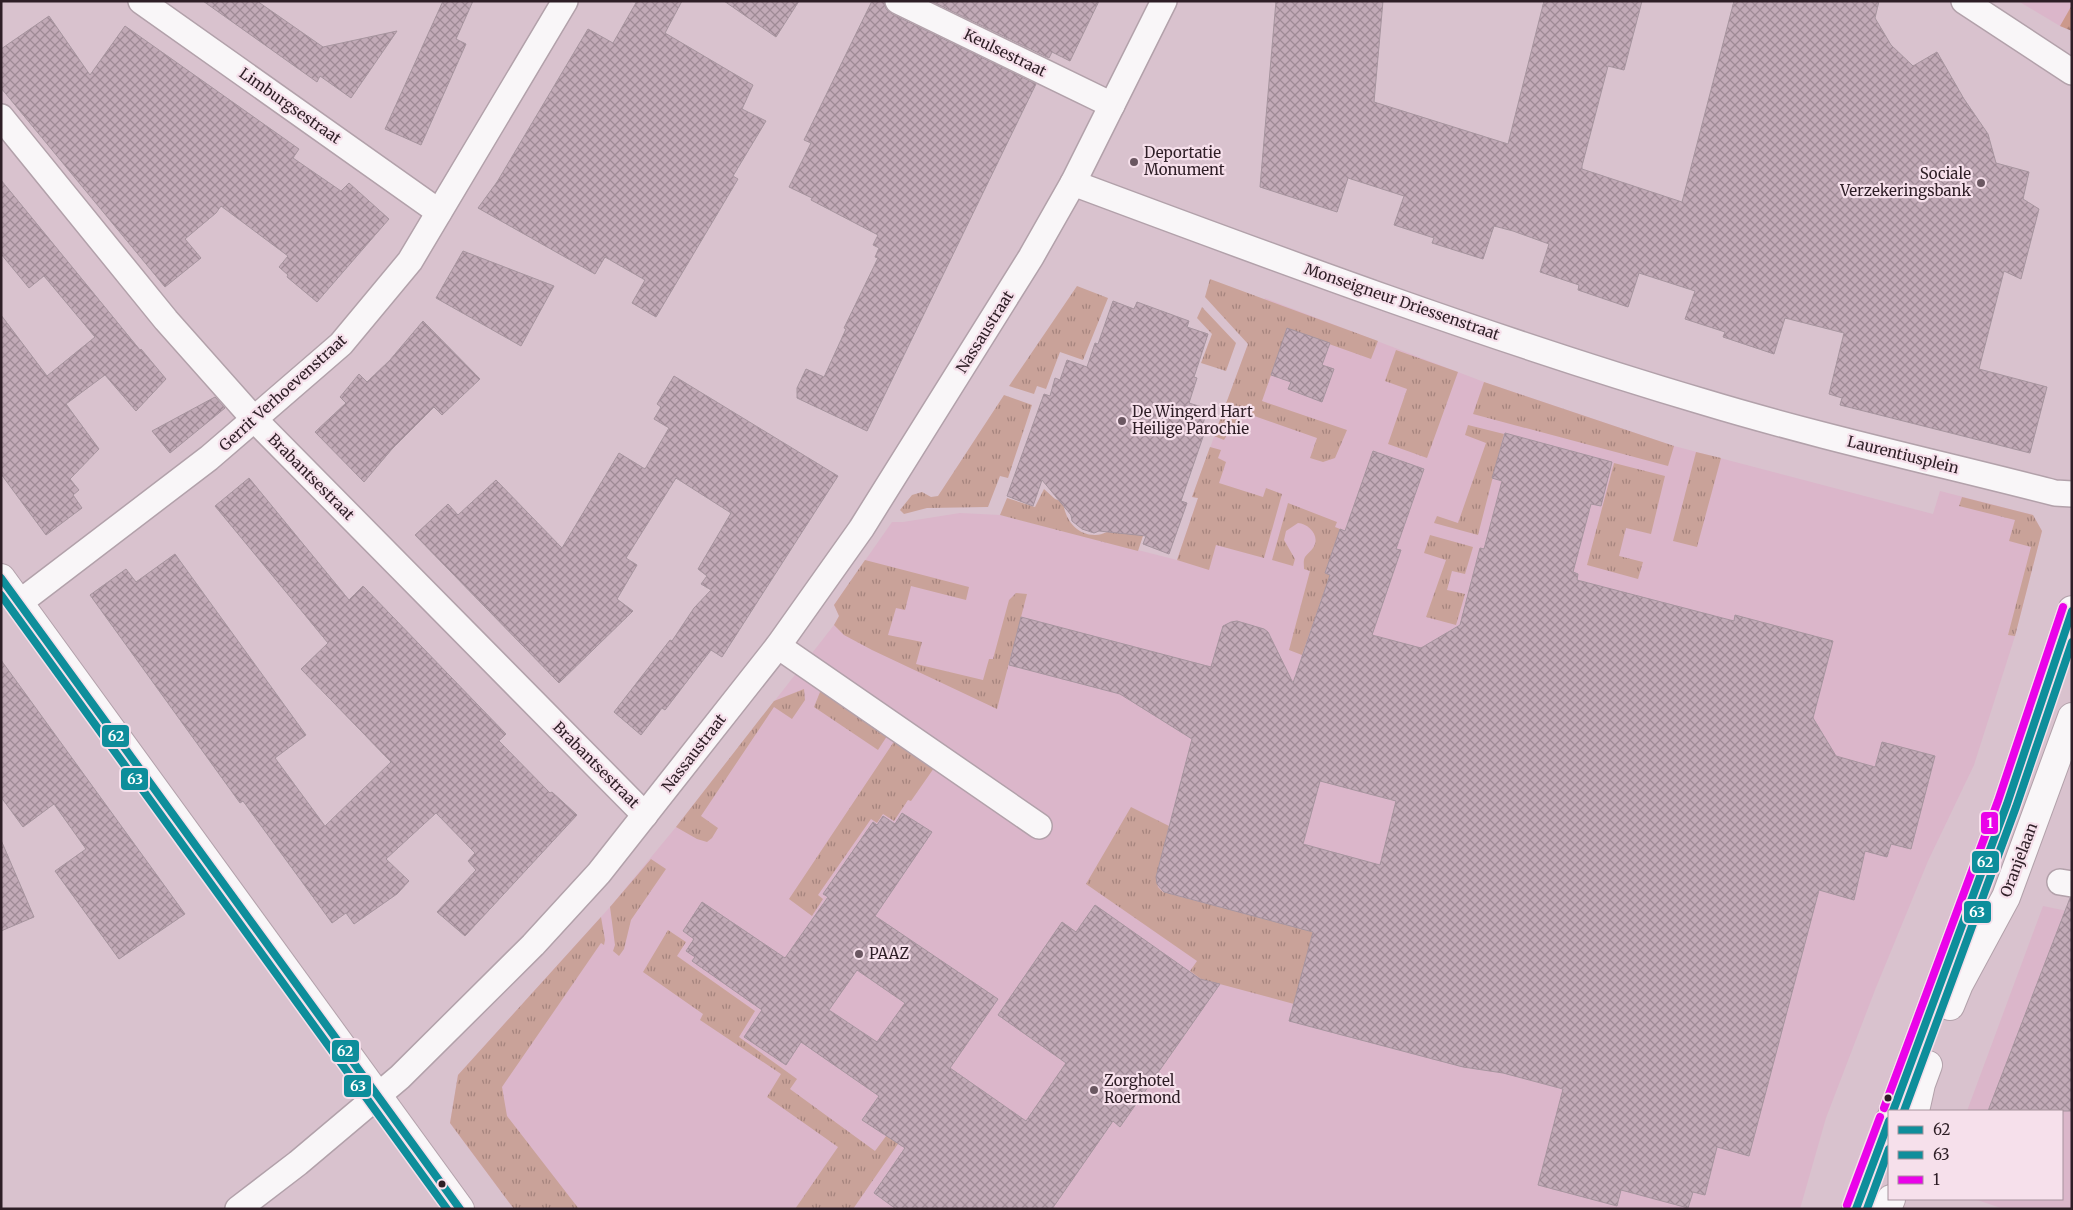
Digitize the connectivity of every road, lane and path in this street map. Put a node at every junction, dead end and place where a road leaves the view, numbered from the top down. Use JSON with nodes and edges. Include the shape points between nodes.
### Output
{"nodes":[{"id":1,"x":141,"y":1,"type":"edge"},
{"id":2,"x":565,"y":1,"type":"edge"},
{"id":3,"x":898,"y":1,"type":"edge"},
{"id":4,"x":1164,"y":1,"type":"edge"},
{"id":5,"x":1964,"y":1,"type":"edge"},
{"id":6,"x":2072,"y":72,"type":"edge"},
{"id":7,"x":1112,"y":105,"type":"junction"},
{"id":8,"x":1,"y":117,"type":"edge"},
{"id":9,"x":1073,"y":183,"type":"junction"},
{"id":10,"x":439,"y":212,"type":"junction"},
{"id":11,"x":1735,"y":411,"type":"joint"},
{"id":12,"x":254,"y":419,"type":"junction"},
{"id":13,"x":2072,"y":494,"type":"edge"},
{"id":14,"x":1,"y":578,"type":"edge"},
{"id":15,"x":20,"y":603,"type":"junction"},
{"id":16,"x":2072,"y":610,"type":"edge"},
{"id":17,"x":778,"y":646,"type":"junction"},
{"id":18,"x":2072,"y":717,"type":"edge"},
{"id":19,"x":645,"y":815,"type":"junction"},
{"id":20,"x":1039,"y":826,"type":"dead end"},
{"id":21,"x":378,"y":1096,"type":"junction"},
{"id":22,"x":1893,"y":1110,"type":"edge"},
{"id":23,"x":1915,"y":1110,"type":"edge"},
{"id":24,"x":1888,"y":1124,"type":"edge"},
{"id":25,"x":1859,"y":1202,"type":"edge"},
{"id":26,"x":1890,"y":1205,"type":"edge"},
{"id":27,"x":238,"y":1209,"type":"edge"},
{"id":28,"x":460,"y":1209,"type":"edge"}],
"edges":[{"from":1,"to":10,"type":"street","name":"Limburgsestraat"},
{"from":2,"to":10,"type":"street","name":"Gerrit Verhoevenstraat"},
{"from":3,"to":7,"type":"street","name":"Keulsestraat"},
{"from":4,"to":7,"type":"street","name":"Nassaustraat"},
{"from":5,"to":6,"type":"street"},
{"from":7,"to":9,"type":"street","name":"Nassaustraat"},
{"from":8,"to":12,"type":"street","name":"Brabantsestraat","via":[[166,320]]},
{"from":9,"to":11,"type":"street","name":"Monseigneur Driessenstraat","via":[[1241,246],[1527,346]]},
{"from":9,"to":17,"type":"street","name":"Nassaustraat","via":[[1032,257],[862,529]]},
{"from":10,"to":12,"type":"street","name":"Gerrit Verhoevenstraat","via":[[410,261],[341,344]]},
{"from":11,"to":13,"type":"street","name":"Laurentiusplein","via":[[1890,454],[2055,493]]},
{"from":12,"to":15,"type":"street","name":"Gerrit Verhoevenstraat","via":[[209,458]]},
{"from":12,"to":19,"type":"street","name":"Brabantsestraat"},
{"from":14,"to":15,"type":"street"},
{"from":15,"to":21,"type":"street"},
{"from":16,"to":22,"type":"street","name":"Oranjelaan","via":[[2007,804]]},
{"from":17,"to":19,"type":"street","name":"Nassaustraat"},
{"from":17,"to":20,"type":"street"},
{"from":18,"to":23,"type":"street","name":"Oranjelaan","via":[[2006,897],[1958,984],[1921,1084]]},
{"from":19,"to":21,"type":"street","name":"Nassaustraat","via":[[599,873],[539,938]]},
{"from":21,"to":27,"type":"street","name":"Nassaustraat"},
{"from":21,"to":28,"type":"street"},
{"from":24,"to":25,"type":"street"},
{"from":25,"to":26,"type":"street"}]}
